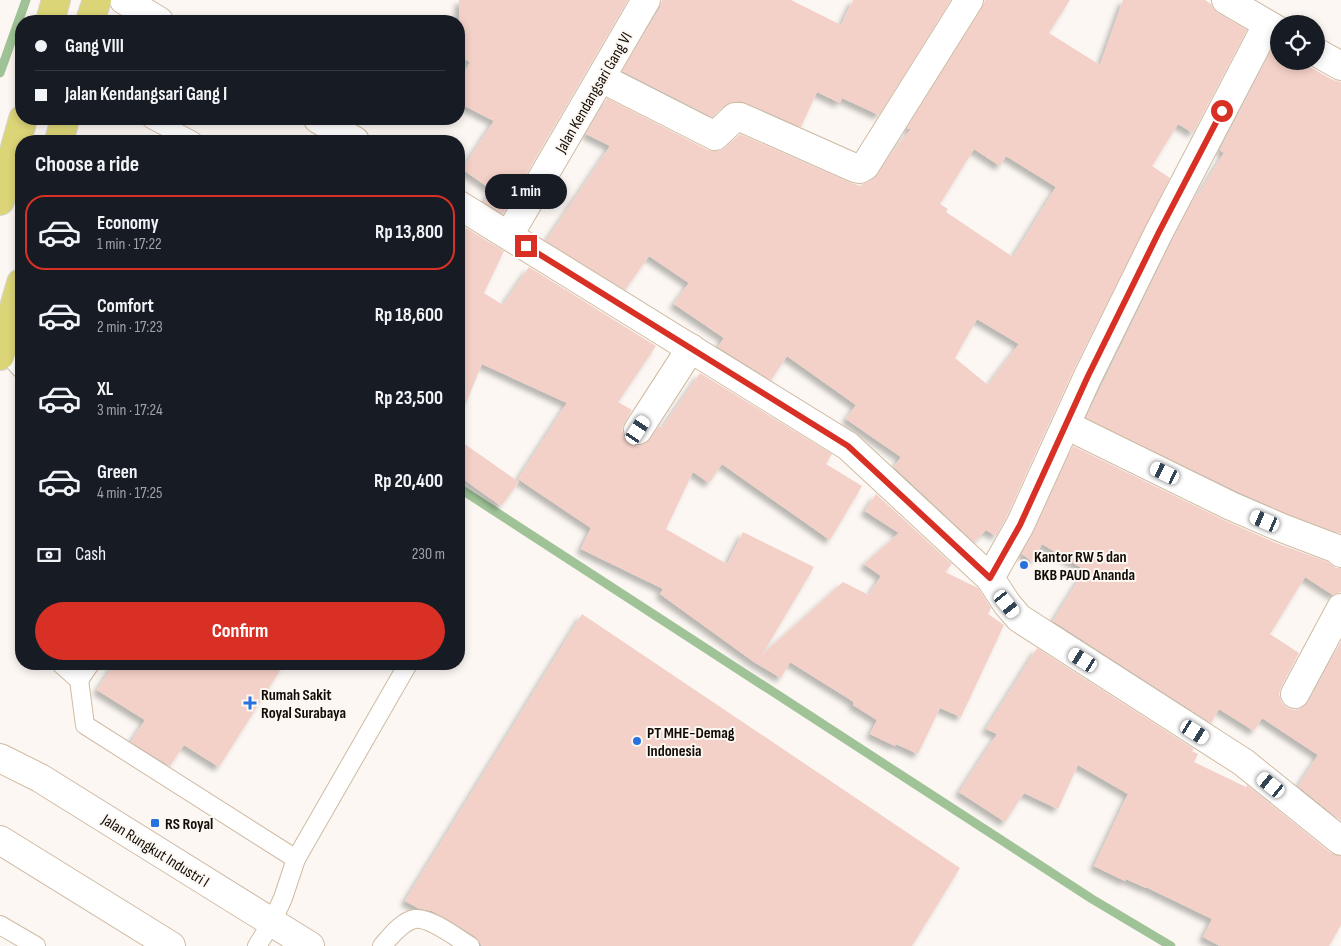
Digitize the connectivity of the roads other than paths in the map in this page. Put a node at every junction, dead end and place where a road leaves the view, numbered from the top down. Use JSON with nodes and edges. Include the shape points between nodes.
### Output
{"nodes":[{"id":1,"x":56,"y":0,"type":"edge"},
{"id":2,"x":97,"y":0,"type":"edge"},
{"id":3,"x":124,"y":0,"type":"edge"},
{"id":4,"x":646,"y":0,"type":"edge"},
{"id":5,"x":969,"y":0,"type":"edge"},
{"id":6,"x":1226,"y":0,"type":"edge"},
{"id":7,"x":52,"y":15,"type":"edge"},
{"id":8,"x":92,"y":15,"type":"edge"},
{"id":9,"x":148,"y":15,"type":"edge"},
{"id":10,"x":1270,"y":26,"type":"edge"},
{"id":11,"x":1270,"y":33,"type":"edge"},
{"id":12,"x":1325,"y":57,"type":"edge"},
{"id":13,"x":1341,"y":66,"type":"edge"},
{"id":14,"x":601,"y":78,"type":"junction"},
{"id":15,"x":162,"y":125,"type":"edge"},
{"id":16,"x":328,"y":125,"type":"edge"},
{"id":17,"x":182,"y":135,"type":"edge"},
{"id":18,"x":345,"y":135,"type":"edge"},
{"id":19,"x":15,"y":148,"type":"edge"},
{"id":20,"x":0,"y":201,"type":"edge"},
{"id":21,"x":465,"y":209,"type":"edge"},
{"id":22,"x":509,"y":235,"type":"junction"},
{"id":23,"x":15,"y":304,"type":"edge"},
{"id":24,"x":691,"y":348,"type":"junction"},
{"id":25,"x":1,"y":352,"type":"edge"},
{"id":26,"x":15,"y":364,"type":"edge"},
{"id":27,"x":1066,"y":425,"type":"junction"},
{"id":28,"x":638,"y":430,"type":"dead end"},
{"id":29,"x":1341,"y":552,"type":"edge"},
{"id":30,"x":990,"y":578,"type":"junction"},
{"id":31,"x":1341,"y":608,"type":"edge"},
{"id":32,"x":67,"y":670,"type":"edge"},
{"id":33,"x":86,"y":670,"type":"edge"},
{"id":34,"x":405,"y":670,"type":"edge"},
{"id":35,"x":79,"y":680,"type":"junction"},
{"id":36,"x":1294,"y":694,"type":"dead end"},
{"id":37,"x":0,"y":758,"type":"edge"},
{"id":38,"x":0,"y":840,"type":"edge"},
{"id":39,"x":1341,"y":841,"type":"edge"},
{"id":40,"x":296,"y":859,"type":"junction"},
{"id":41,"x":272,"y":922,"type":"junction"},
{"id":42,"x":0,"y":924,"type":"edge"},
{"id":43,"x":36,"y":946,"type":"edge"},
{"id":44,"x":171,"y":946,"type":"edge"},
{"id":45,"x":257,"y":946,"type":"edge"},
{"id":46,"x":310,"y":946,"type":"edge"},
{"id":47,"x":382,"y":946,"type":"edge"},
{"id":48,"x":470,"y":946,"type":"edge"}],
"edges":[{"from":1,"to":7,"type":"main road"},
{"from":2,"to":8,"type":"main road"},
{"from":3,"to":9,"type":"street"},
{"from":4,"to":14,"type":"street","name":"Jalan Kendangsari Gang VI"},
{"from":5,"to":14,"type":"street","via":[[865,166],[860,169],[740,117],[735,117],[715,136]]},
{"from":6,"to":10,"type":"street"},
{"from":11,"to":27,"type":"street","via":[[1159,232]]},
{"from":12,"to":13,"type":"street"},
{"from":14,"to":22,"type":"street","name":"Jalan Kendangsari Gang VI"},
{"from":15,"to":17,"type":"lane"},
{"from":16,"to":18,"type":"street"},
{"from":19,"to":20,"type":"main road"},
{"from":21,"to":22,"type":"street"},
{"from":22,"to":24,"type":"street"},
{"from":23,"to":25,"type":"main road"},
{"from":24,"to":28,"type":"street"},
{"from":24,"to":30,"type":"street","via":[[848,446]]},
{"from":25,"to":26,"type":"lane"},
{"from":27,"to":29,"type":"street","via":[[1231,506]]},
{"from":27,"to":30,"type":"street","via":[[1020,525]]},
{"from":30,"to":39,"type":"street","via":[[1019,618],[1243,762]]},
{"from":31,"to":36,"type":"street"},
{"from":32,"to":35,"type":"lane"},
{"from":33,"to":35,"type":"lane"},
{"from":34,"to":40,"type":"lane"},
{"from":35,"to":40,"type":"lane","via":[[85,726]]},
{"from":37,"to":41,"type":"street","name":"Jalan Rungkut Industri I","via":[[40,778]]},
{"from":38,"to":44,"type":"street"},
{"from":40,"to":41,"type":"lane"},
{"from":41,"to":45,"type":"lane"},
{"from":41,"to":46,"type":"street","name":"Jalan Rungkut Industri I"},
{"from":42,"to":43,"type":"lane"},
{"from":47,"to":48,"type":"lane","via":[[399,927],[415,919],[432,922]]}]}
